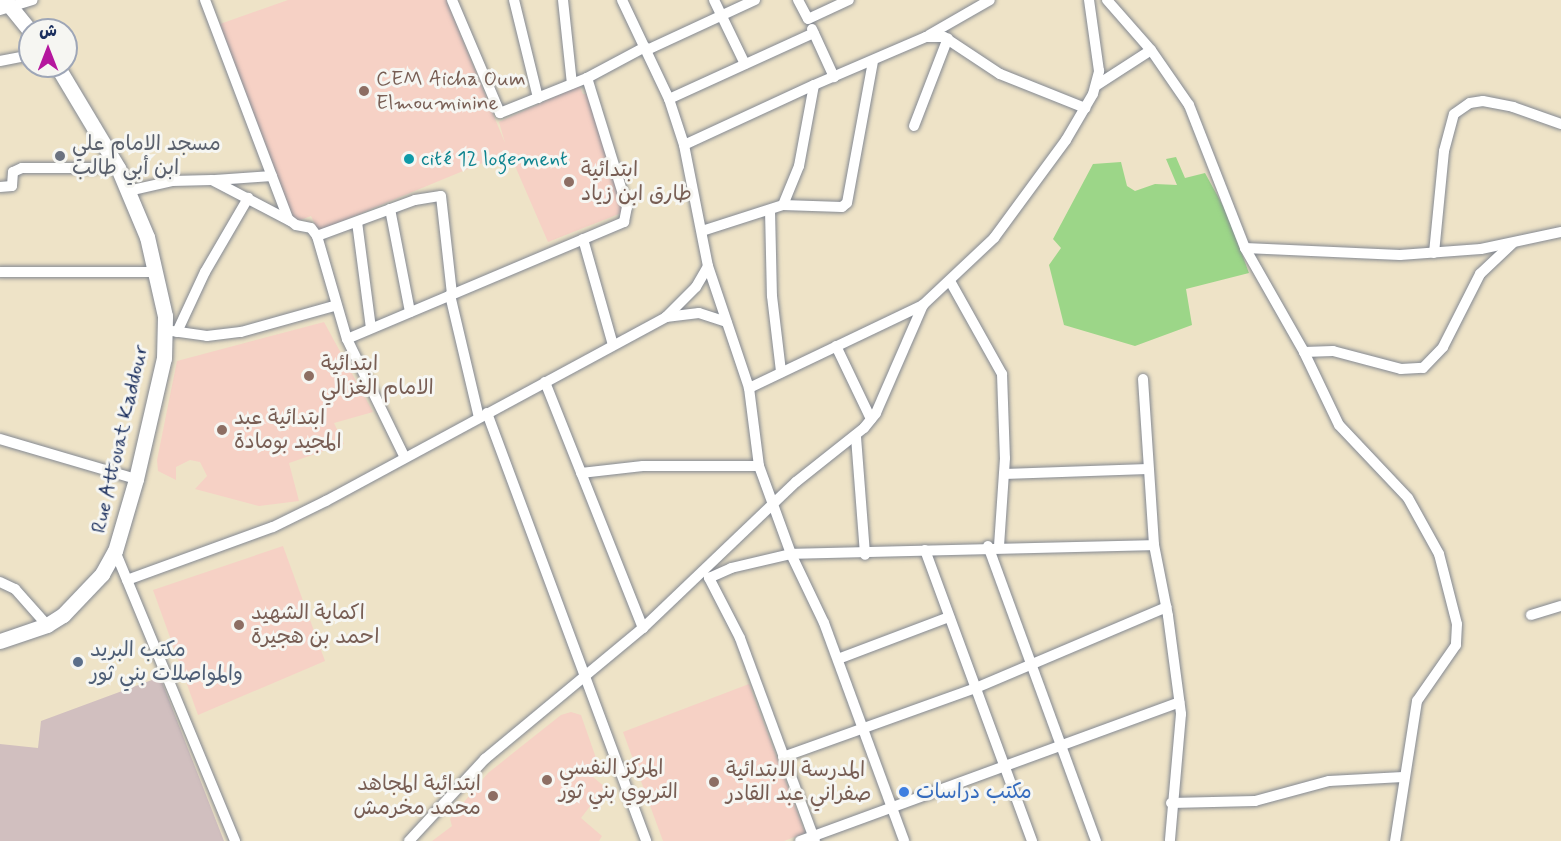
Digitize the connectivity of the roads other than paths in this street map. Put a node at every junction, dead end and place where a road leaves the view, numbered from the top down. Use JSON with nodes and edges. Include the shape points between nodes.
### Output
{"nodes":[{"id":1,"x":32,"y":0,"type":"edge"},
{"id":2,"x":205,"y":0,"type":"edge"},
{"id":3,"x":452,"y":0,"type":"edge"},
{"id":4,"x":514,"y":0,"type":"edge"},
{"id":5,"x":563,"y":0,"type":"edge"},
{"id":6,"x":622,"y":0,"type":"edge"},
{"id":7,"x":714,"y":0,"type":"edge"},
{"id":8,"x":755,"y":0,"type":"edge"},
{"id":9,"x":798,"y":0,"type":"edge"},
{"id":10,"x":849,"y":0,"type":"edge"},
{"id":11,"x":990,"y":0,"type":"edge"},
{"id":12,"x":1089,"y":0,"type":"edge"},
{"id":13,"x":1107,"y":0,"type":"edge"},
{"id":14,"x":5,"y":5,"type":"edge"},
{"id":15,"x":721,"y":16,"type":"junction"},
{"id":16,"x":18,"y":19,"type":"edge"},
{"id":17,"x":808,"y":19,"type":"junction"},
{"id":18,"x":814,"y":33,"type":"junction"},
{"id":19,"x":926,"y":37,"type":"junction"},
{"id":20,"x":948,"y":38,"type":"junction"},
{"id":21,"x":646,"y":49,"type":"junction"},
{"id":22,"x":1151,"y":50,"type":"junction"},
{"id":23,"x":18,"y":57,"type":"edge"},
{"id":24,"x":0,"y":61,"type":"edge"},
{"id":25,"x":873,"y":62,"type":"junction"},
{"id":26,"x":745,"y":64,"type":"junction"},
{"id":27,"x":834,"y":77,"type":"junction"},
{"id":28,"x":64,"y":78,"type":"edge"},
{"id":29,"x":587,"y":78,"type":"junction"},
{"id":30,"x":572,"y":84,"type":"junction"},
{"id":31,"x":814,"y":85,"type":"junction"},
{"id":32,"x":1097,"y":85,"type":"junction"},
{"id":33,"x":538,"y":98,"type":"junction"},
{"id":34,"x":669,"y":99,"type":"junction"},
{"id":35,"x":1085,"y":108,"type":"junction"},
{"id":36,"x":1561,"y":124,"type":"edge"},
{"id":37,"x":914,"y":126,"type":"dead end"},
{"id":38,"x":684,"y":145,"type":"junction"},
{"id":39,"x":115,"y":162,"type":"junction"},
{"id":40,"x":272,"y":176,"type":"junction"},
{"id":41,"x":212,"y":180,"type":"junction"},
{"id":42,"x":0,"y":186,"type":"edge"},
{"id":43,"x":128,"y":191,"type":"junction"},
{"id":44,"x":248,"y":198,"type":"junction"},
{"id":45,"x":783,"y":205,"type":"junction"},
{"id":46,"x":390,"y":208,"type":"junction"},
{"id":47,"x":770,"y":210,"type":"junction"},
{"id":48,"x":290,"y":222,"type":"junction"},
{"id":49,"x":357,"y":222,"type":"junction"},
{"id":50,"x":702,"y":231,"type":"junction"},
{"id":51,"x":1561,"y":232,"type":"edge"},
{"id":52,"x":317,"y":236,"type":"junction"},
{"id":53,"x":584,"y":239,"type":"junction"},
{"id":54,"x":1515,"y":242,"type":"junction"},
{"id":55,"x":1245,"y":248,"type":"junction"},
{"id":56,"x":1434,"y":253,"type":"junction"},
{"id":57,"x":708,"y":266,"type":"junction"},
{"id":58,"x":0,"y":272,"type":"edge"},
{"id":59,"x":157,"y":272,"type":"junction"},
{"id":60,"x":950,"y":280,"type":"junction"},
{"id":61,"x":451,"y":295,"type":"junction"},
{"id":62,"x":923,"y":305,"type":"junction"},
{"id":63,"x":334,"y":306,"type":"junction"},
{"id":64,"x":410,"y":312,"type":"junction"},
{"id":65,"x":666,"y":317,"type":"junction"},
{"id":66,"x":727,"y":322,"type":"junction"},
{"id":67,"x":371,"y":328,"type":"junction"},
{"id":68,"x":171,"y":331,"type":"junction"},
{"id":69,"x":346,"y":339,"type":"junction"},
{"id":70,"x":613,"y":345,"type":"junction"},
{"id":71,"x":836,"y":345,"type":"junction"},
{"id":72,"x":1304,"y":352,"type":"junction"},
{"id":73,"x":781,"y":372,"type":"junction"},
{"id":74,"x":1143,"y":379,"type":"dead end"},
{"id":75,"x":545,"y":382,"type":"junction"},
{"id":76,"x":749,"y":388,"type":"junction"},
{"id":77,"x":483,"y":416,"type":"junction"},
{"id":78,"x":871,"y":419,"type":"junction"},
{"id":79,"x":856,"y":437,"type":"junction"},
{"id":80,"x":0,"y":439,"type":"edge"},
{"id":81,"x":405,"y":458,"type":"junction"},
{"id":82,"x":759,"y":466,"type":"junction"},
{"id":83,"x":1148,"y":469,"type":"junction"},
{"id":84,"x":581,"y":473,"type":"junction"},
{"id":85,"x":1004,"y":474,"type":"junction"},
{"id":86,"x":136,"y":479,"type":"junction"},
{"id":87,"x":773,"y":506,"type":"junction"},
{"id":88,"x":1154,"y":545,"type":"junction"},
{"id":89,"x":993,"y":546,"type":"junction"},
{"id":90,"x":925,"y":550,"type":"junction"},
{"id":91,"x":115,"y":551,"type":"junction"},
{"id":92,"x":791,"y":554,"type":"junction"},
{"id":93,"x":864,"y":555,"type":"junction"},
{"id":94,"x":706,"y":575,"type":"junction"},
{"id":95,"x":127,"y":580,"type":"junction"},
{"id":96,"x":0,"y":582,"type":"edge"},
{"id":97,"x":1561,"y":606,"type":"edge"},
{"id":98,"x":1167,"y":607,"type":"junction"},
{"id":99,"x":1531,"y":615,"type":"dead end"},
{"id":100,"x":949,"y":617,"type":"junction"},
{"id":101,"x":47,"y":625,"type":"junction"},
{"id":102,"x":643,"y":628,"type":"junction"},
{"id":103,"x":0,"y":641,"type":"edge"},
{"id":104,"x":838,"y":659,"type":"junction"},
{"id":105,"x":1031,"y":664,"type":"junction"},
{"id":106,"x":587,"y":675,"type":"junction"},
{"id":107,"x":975,"y":688,"type":"junction"},
{"id":108,"x":1179,"y":702,"type":"junction"},
{"id":109,"x":863,"y":729,"type":"junction"},
{"id":110,"x":1061,"y":746,"type":"junction"},
{"id":111,"x":783,"y":757,"type":"junction"},
{"id":112,"x":1005,"y":767,"type":"junction"},
{"id":113,"x":1403,"y":777,"type":"junction"},
{"id":114,"x":1171,"y":803,"type":"junction"},
{"id":115,"x":892,"y":807,"type":"junction"},
{"id":116,"x":809,"y":840,"type":"edge"},
{"id":117,"x":235,"y":841,"type":"edge"},
{"id":118,"x":409,"y":841,"type":"edge"},
{"id":119,"x":646,"y":841,"type":"edge"},
{"id":120,"x":904,"y":841,"type":"edge"},
{"id":121,"x":1032,"y":841,"type":"edge"},
{"id":122,"x":1096,"y":841,"type":"edge"},
{"id":123,"x":1170,"y":841,"type":"edge"},
{"id":124,"x":1395,"y":841,"type":"edge"}],
"edges":[{"from":1,"to":14,"type":"street"},
{"from":2,"to":40,"type":"street"},
{"from":3,"to":33,"type":"street","via":[[497,111]]},
{"from":4,"to":33,"type":"street"},
{"from":5,"to":30,"type":"street"},
{"from":6,"to":21,"type":"street"},
{"from":7,"to":15,"type":"street"},
{"from":8,"to":15,"type":"street"},
{"from":9,"to":17,"type":"street"},
{"from":10,"to":17,"type":"street"},
{"from":11,"to":19,"type":"street"},
{"from":12,"to":32,"type":"street","via":[[1099,71]]},
{"from":13,"to":22,"type":"street"},
{"from":14,"to":16,"type":"street"},
{"from":15,"to":21,"type":"street"},
{"from":15,"to":26,"type":"street"},
{"from":17,"to":18,"type":"street"},
{"from":18,"to":26,"type":"street"},
{"from":18,"to":27,"type":"street"},
{"from":19,"to":20,"type":"street"},
{"from":19,"to":25,"type":"street"},
{"from":20,"to":35,"type":"street","via":[[1000,74]]},
{"from":20,"to":37,"type":"street","via":[[931,73]]},
{"from":21,"to":29,"type":"street"},
{"from":21,"to":34,"type":"street"},
{"from":22,"to":32,"type":"street"},
{"from":22,"to":55,"type":"street","via":[[1189,105]]},
{"from":23,"to":24,"type":"street"},
{"from":25,"to":27,"type":"street"},
{"from":25,"to":45,"type":"street","via":[[847,203],[842,207]]},
{"from":26,"to":34,"type":"street"},
{"from":27,"to":31,"type":"street"},
{"from":28,"to":39,"type":"street","name":"Rue Attouat Kaddour"},
{"from":29,"to":30,"type":"street"},
{"from":29,"to":53,"type":"street","via":[[629,213],[624,222]]},
{"from":30,"to":33,"type":"street"},
{"from":31,"to":38,"type":"street"},
{"from":31,"to":45,"type":"street","via":[[799,166]]},
{"from":32,"to":35,"type":"street"},
{"from":34,"to":38,"type":"street"},
{"from":35,"to":60,"type":"street","via":[[994,237]]},
{"from":36,"to":56,"type":"street","via":[[1483,101],[1470,103],[1454,114],[1444,151]]},
{"from":38,"to":50,"type":"street"},
{"from":39,"to":42,"type":"street","via":[[94,168],[18,169],[13,172],[12,186]]},
{"from":39,"to":43,"type":"street","name":"Rue Attouat Kaddour"},
{"from":40,"to":41,"type":"street"},
{"from":40,"to":48,"type":"street"},
{"from":41,"to":43,"type":"street","via":[[172,181]]},
{"from":41,"to":44,"type":"street"},
{"from":43,"to":59,"type":"street","name":"Rue Attouat Kaddour"},
{"from":44,"to":48,"type":"street"},
{"from":44,"to":68,"type":"street"},
{"from":45,"to":47,"type":"street"},
{"from":46,"to":49,"type":"street"},
{"from":46,"to":61,"type":"street","via":[[435,195],[442,198]]},
{"from":46,"to":64,"type":"street"},
{"from":47,"to":50,"type":"street"},
{"from":47,"to":73,"type":"street","via":[[772,296]]},
{"from":48,"to":52,"type":"street","via":[[308,226]]},
{"from":49,"to":52,"type":"street"},
{"from":49,"to":67,"type":"street"},
{"from":50,"to":57,"type":"street"},
{"from":51,"to":54,"type":"street"},
{"from":52,"to":63,"type":"street"},
{"from":53,"to":61,"type":"street"},
{"from":53,"to":70,"type":"street"},
{"from":54,"to":56,"type":"street"},
{"from":54,"to":72,"type":"street","via":[[1480,274],[1443,347],[1423,368],[1401,369],[1330,350]]},
{"from":55,"to":56,"type":"street","via":[[1331,254]]},
{"from":55,"to":72,"type":"street"},
{"from":57,"to":65,"type":"street","via":[[696,287]]},
{"from":57,"to":66,"type":"street"},
{"from":58,"to":59,"type":"street"},
{"from":59,"to":68,"type":"street","name":"Rue Attouat Kaddour"},
{"from":60,"to":62,"type":"street"},
{"from":60,"to":85,"type":"street","via":[[995,355],[1002,374]]},
{"from":61,"to":64,"type":"street"},
{"from":61,"to":77,"type":"street"},
{"from":62,"to":71,"type":"street"},
{"from":62,"to":78,"type":"street"},
{"from":63,"to":68,"type":"street","via":[[241,332],[207,336]]},
{"from":63,"to":69,"type":"street"},
{"from":64,"to":67,"type":"street"},
{"from":65,"to":66,"type":"street","via":[[699,313]]},
{"from":65,"to":70,"type":"street"},
{"from":66,"to":76,"type":"street"},
{"from":67,"to":69,"type":"street"},
{"from":68,"to":86,"type":"street","name":"Rue Attouat Kaddour"},
{"from":69,"to":81,"type":"street"},
{"from":70,"to":75,"type":"street"},
{"from":71,"to":73,"type":"street"},
{"from":71,"to":78,"type":"street"},
{"from":72,"to":113,"type":"street","via":[[1339,425],[1408,498],[1424,523],[1451,593],[1456,645],[1417,701]]},
{"from":73,"to":76,"type":"street"},
{"from":74,"to":83,"type":"street"},
{"from":75,"to":77,"type":"street"},
{"from":75,"to":84,"type":"street"},
{"from":76,"to":82,"type":"street"},
{"from":77,"to":81,"type":"street"},
{"from":77,"to":106,"type":"street"},
{"from":78,"to":79,"type":"street"},
{"from":79,"to":87,"type":"street","via":[[796,482]]},
{"from":79,"to":93,"type":"street"},
{"from":80,"to":86,"type":"street"},
{"from":81,"to":95,"type":"street","via":[[290,520]]},
{"from":82,"to":84,"type":"street","via":[[642,466]]},
{"from":82,"to":87,"type":"street"},
{"from":83,"to":85,"type":"street"},
{"from":83,"to":88,"type":"street"},
{"from":84,"to":102,"type":"street"},
{"from":85,"to":89,"type":"street"},
{"from":86,"to":91,"type":"street","name":"Rue Attouat Kaddour"},
{"from":87,"to":92,"type":"street"},
{"from":87,"to":94,"type":"street"},
{"from":88,"to":89,"type":"street"},
{"from":88,"to":98,"type":"street"},
{"from":89,"to":90,"type":"street"},
{"from":89,"to":105,"type":"street"},
{"from":90,"to":93,"type":"street"},
{"from":90,"to":100,"type":"street"},
{"from":91,"to":95,"type":"street"},
{"from":91,"to":101,"type":"street","name":"Rue Attouat Kaddour","via":[[90,590]]},
{"from":92,"to":93,"type":"street"},
{"from":92,"to":94,"type":"street"},
{"from":92,"to":104,"type":"street"},
{"from":94,"to":102,"type":"street"},
{"from":94,"to":111,"type":"street","via":[[740,638]]},
{"from":95,"to":117,"type":"street"},
{"from":96,"to":101,"type":"street","via":[[15,589]]},
{"from":97,"to":99,"type":"street"},
{"from":98,"to":105,"type":"street"},
{"from":98,"to":108,"type":"street"},
{"from":100,"to":104,"type":"street"},
{"from":100,"to":107,"type":"street"},
{"from":101,"to":103,"type":"street","name":"Rue Attouat Kaddour"},
{"from":102,"to":106,"type":"street"},
{"from":104,"to":109,"type":"street"},
{"from":105,"to":107,"type":"street"},
{"from":105,"to":110,"type":"street"},
{"from":106,"to":118,"type":"street","via":[[486,759]]},
{"from":106,"to":119,"type":"street"},
{"from":107,"to":109,"type":"street"},
{"from":107,"to":112,"type":"street"},
{"from":108,"to":110,"type":"street"},
{"from":108,"to":114,"type":"street","via":[[1180,745]]},
{"from":109,"to":111,"type":"street"},
{"from":109,"to":115,"type":"street"},
{"from":110,"to":112,"type":"street"},
{"from":110,"to":122,"type":"street"},
{"from":111,"to":116,"type":"street"},
{"from":112,"to":115,"type":"street"},
{"from":112,"to":121,"type":"street"},
{"from":113,"to":114,"type":"street","via":[[1329,781],[1255,801]]},
{"from":113,"to":124,"type":"street"},
{"from":114,"to":123,"type":"street"},
{"from":115,"to":116,"type":"street"},
{"from":115,"to":120,"type":"street"}]}
